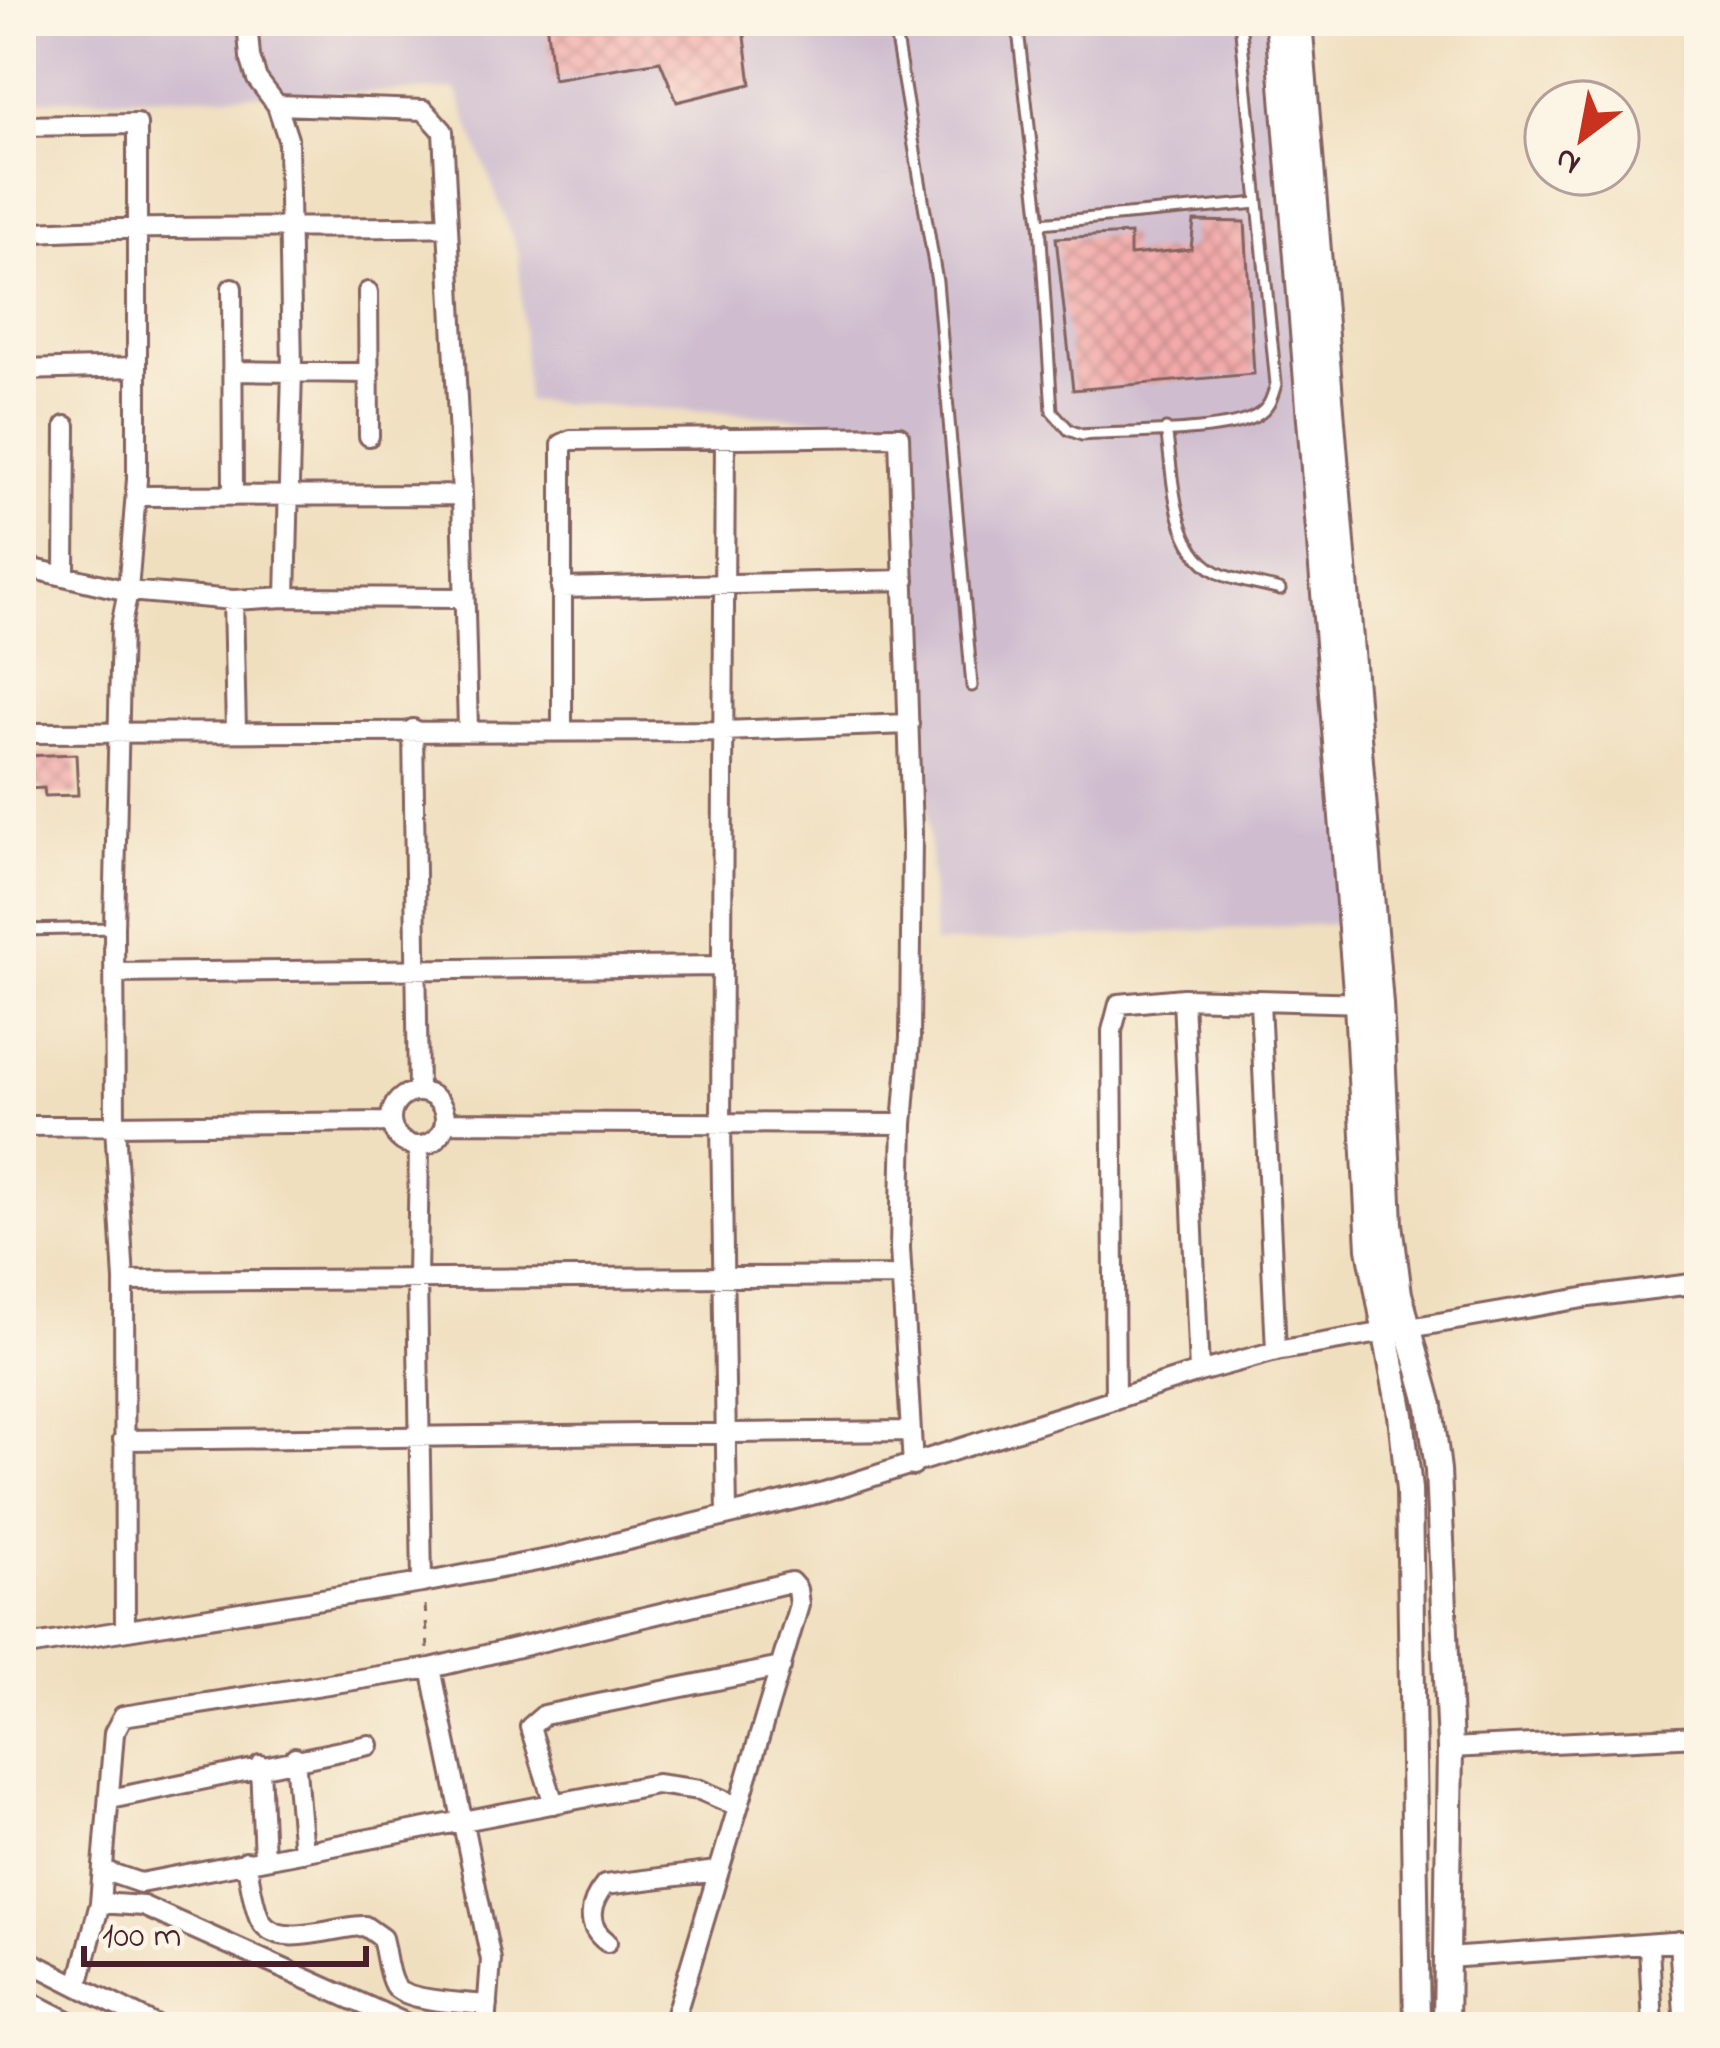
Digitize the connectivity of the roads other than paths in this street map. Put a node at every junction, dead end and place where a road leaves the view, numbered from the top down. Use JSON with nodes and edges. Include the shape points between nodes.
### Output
{"nodes":[{"id":1,"x":248,"y":21,"type":"edge"},
{"id":2,"x":918,"y":21,"type":"edge"},
{"id":3,"x":1017,"y":21,"type":"edge"},
{"id":4,"x":1240,"y":21,"type":"edge"},
{"id":5,"x":1278,"y":21,"type":"edge"},
{"id":6,"x":1299,"y":21,"type":"edge"},
{"id":7,"x":893,"y":22,"type":"edge"},
{"id":8,"x":277,"y":105,"type":"junction"},
{"id":9,"x":21,"y":126,"type":"edge"},
{"id":10,"x":1258,"y":202,"type":"junction"},
{"id":11,"x":1040,"y":224,"type":"junction"},
{"id":12,"x":137,"y":226,"type":"junction"},
{"id":13,"x":448,"y":226,"type":"junction"},
{"id":14,"x":290,"y":230,"type":"junction"},
{"id":15,"x":21,"y":233,"type":"edge"},
{"id":16,"x":232,"y":288,"type":"dead end"},
{"id":17,"x":368,"y":292,"type":"dead end"},
{"id":18,"x":137,"y":367,"type":"junction"},
{"id":19,"x":21,"y":370,"type":"edge"},
{"id":20,"x":292,"y":370,"type":"junction"},
{"id":21,"x":232,"y":371,"type":"junction"},
{"id":22,"x":368,"y":373,"type":"junction"},
{"id":23,"x":66,"y":427,"type":"dead end"},
{"id":24,"x":1166,"y":429,"type":"junction"},
{"id":25,"x":369,"y":436,"type":"dead end"},
{"id":26,"x":724,"y":437,"type":"junction"},
{"id":27,"x":290,"y":495,"type":"junction"},
{"id":28,"x":462,"y":495,"type":"junction"},
{"id":29,"x":136,"y":496,"type":"junction"},
{"id":30,"x":233,"y":496,"type":"junction"},
{"id":31,"x":21,"y":566,"type":"edge"},
{"id":32,"x":65,"y":574,"type":"junction"},
{"id":33,"x":905,"y":580,"type":"junction"},
{"id":34,"x":724,"y":583,"type":"junction"},
{"id":35,"x":562,"y":588,"type":"junction"},
{"id":36,"x":1280,"y":590,"type":"dead end"},
{"id":37,"x":128,"y":591,"type":"junction"},
{"id":38,"x":286,"y":597,"type":"junction"},
{"id":39,"x":464,"y":598,"type":"junction"},
{"id":40,"x":233,"y":600,"type":"junction"},
{"id":41,"x":972,"y":686,"type":"dead end"},
{"id":42,"x":909,"y":724,"type":"junction"},
{"id":43,"x":413,"y":729,"type":"junction"},
{"id":44,"x":468,"y":729,"type":"junction"},
{"id":45,"x":562,"y":729,"type":"junction"},
{"id":46,"x":236,"y":731,"type":"junction"},
{"id":47,"x":724,"y":731,"type":"junction"},
{"id":48,"x":118,"y":732,"type":"junction"},
{"id":49,"x":21,"y":733,"type":"edge"},
{"id":50,"x":21,"y":830,"type":"edge"},
{"id":51,"x":114,"y":928,"type":"junction"},
{"id":52,"x":24,"y":930,"type":"junction"},
{"id":53,"x":722,"y":966,"type":"junction"},
{"id":54,"x":416,"y":971,"type":"junction"},
{"id":55,"x":114,"y":973,"type":"junction"},
{"id":56,"x":1183,"y":998,"type":"junction"},
{"id":57,"x":1260,"y":1001,"type":"junction"},
{"id":58,"x":1369,"y":1003,"type":"junction"},
{"id":59,"x":24,"y":1033,"type":"edge"},
{"id":60,"x":418,"y":1092,"type":"junction"},
{"id":61,"x":446,"y":1122,"type":"junction"},
{"id":62,"x":391,"y":1123,"type":"junction"},
{"id":63,"x":721,"y":1123,"type":"junction"},
{"id":64,"x":902,"y":1124,"type":"junction"},
{"id":65,"x":115,"y":1125,"type":"junction"},
{"id":66,"x":21,"y":1126,"type":"edge"},
{"id":67,"x":419,"y":1147,"type":"junction"},
{"id":68,"x":902,"y":1276,"type":"junction"},
{"id":69,"x":722,"y":1277,"type":"junction"},
{"id":70,"x":417,"y":1279,"type":"junction"},
{"id":71,"x":124,"y":1281,"type":"junction"},
{"id":72,"x":1699,"y":1283,"type":"edge"},
{"id":73,"x":1397,"y":1330,"type":"junction"},
{"id":74,"x":1276,"y":1352,"type":"junction"},
{"id":75,"x":1199,"y":1372,"type":"junction"},
{"id":76,"x":1115,"y":1399,"type":"junction"},
{"id":77,"x":911,"y":1431,"type":"junction"},
{"id":78,"x":723,"y":1433,"type":"junction"},
{"id":79,"x":418,"y":1436,"type":"junction"},
{"id":80,"x":123,"y":1440,"type":"junction"},
{"id":81,"x":913,"y":1466,"type":"junction"},
{"id":82,"x":727,"y":1514,"type":"junction"},
{"id":83,"x":423,"y":1593,"type":"junction"},
{"id":84,"x":125,"y":1630,"type":"junction"},
{"id":85,"x":21,"y":1647,"type":"edge"},
{"id":86,"x":430,"y":1662,"type":"junction"},
{"id":87,"x":781,"y":1667,"type":"junction"},
{"id":88,"x":1699,"y":1736,"type":"edge"},
{"id":89,"x":369,"y":1745,"type":"dead end"},
{"id":90,"x":1450,"y":1748,"type":"junction"},
{"id":91,"x":295,"y":1757,"type":"junction"},
{"id":92,"x":260,"y":1765,"type":"junction"},
{"id":93,"x":110,"y":1799,"type":"junction"},
{"id":94,"x":554,"y":1804,"type":"junction"},
{"id":95,"x":737,"y":1806,"type":"junction"},
{"id":96,"x":461,"y":1823,"type":"junction"},
{"id":97,"x":303,"y":1852,"type":"junction"},
{"id":98,"x":255,"y":1860,"type":"junction"},
{"id":99,"x":105,"y":1871,"type":"junction"},
{"id":100,"x":717,"y":1871,"type":"junction"},
{"id":101,"x":100,"y":1903,"type":"junction"},
{"id":102,"x":1689,"y":1941,"type":"edge"},
{"id":103,"x":607,"y":1942,"type":"dead end"},
{"id":104,"x":1649,"y":1946,"type":"junction"},
{"id":105,"x":21,"y":1957,"type":"edge"},
{"id":106,"x":1447,"y":1958,"type":"junction"},
{"id":107,"x":78,"y":1986,"type":"junction"},
{"id":108,"x":21,"y":1997,"type":"edge"},
{"id":109,"x":488,"y":2005,"type":"junction"},
{"id":110,"x":74,"y":2026,"type":"edge"},
{"id":111,"x":158,"y":2027,"type":"edge"},
{"id":112,"x":414,"y":2027,"type":"edge"},
{"id":113,"x":486,"y":2027,"type":"edge"},
{"id":114,"x":672,"y":2027,"type":"edge"},
{"id":115,"x":1417,"y":2027,"type":"edge"},
{"id":116,"x":1446,"y":2027,"type":"edge"},
{"id":117,"x":1652,"y":2027,"type":"edge"},
{"id":118,"x":1685,"y":2027,"type":"edge"}],
"edges":[{"from":1,"to":8,"type":"street","via":[[257,79]]},
{"from":2,"to":7,"type":"lane"},
{"from":3,"to":11,"type":"lane"},
{"from":4,"to":10,"type":"lane"},
{"from":5,"to":58,"type":"street"},
{"from":6,"to":58,"type":"street"},
{"from":7,"to":41,"type":"lane","via":[[937,282]]},
{"from":8,"to":13,"type":"street","via":[[424,110],[443,131]]},
{"from":8,"to":14,"type":"street","via":[[288,139]]},
{"from":9,"to":12,"type":"street","via":[[137,124]]},
{"from":10,"to":11,"type":"lane"},
{"from":10,"to":24,"type":"lane","via":[[1276,384],[1270,405],[1254,418]]},
{"from":11,"to":24,"type":"lane","via":[[1052,411],[1082,435]]},
{"from":12,"to":14,"type":"street"},
{"from":12,"to":15,"type":"street"},
{"from":12,"to":18,"type":"street"},
{"from":13,"to":14,"type":"street"},
{"from":13,"to":28,"type":"street"},
{"from":14,"to":20,"type":"street"},
{"from":16,"to":21,"type":"street"},
{"from":17,"to":22,"type":"street"},
{"from":18,"to":19,"type":"street"},
{"from":18,"to":29,"type":"street"},
{"from":20,"to":21,"type":"street"},
{"from":20,"to":22,"type":"street"},
{"from":20,"to":27,"type":"street"},
{"from":21,"to":30,"type":"street"},
{"from":22,"to":25,"type":"street"},
{"from":23,"to":32,"type":"street"},
{"from":24,"to":36,"type":"lane","via":[[1185,538],[1200,560],[1220,574]]},
{"from":26,"to":33,"type":"street","via":[[899,436]]},
{"from":26,"to":34,"type":"street"},
{"from":26,"to":35,"type":"street","via":[[562,444]]},
{"from":27,"to":28,"type":"street"},
{"from":27,"to":30,"type":"street"},
{"from":27,"to":38,"type":"street"},
{"from":28,"to":39,"type":"street"},
{"from":29,"to":30,"type":"street"},
{"from":29,"to":37,"type":"street"},
{"from":31,"to":32,"type":"street"},
{"from":32,"to":37,"type":"street"},
{"from":33,"to":34,"type":"street"},
{"from":33,"to":42,"type":"street"},
{"from":34,"to":35,"type":"street"},
{"from":34,"to":47,"type":"street"},
{"from":35,"to":45,"type":"street"},
{"from":37,"to":40,"type":"street"},
{"from":37,"to":48,"type":"street"},
{"from":38,"to":39,"type":"street"},
{"from":38,"to":40,"type":"street"},
{"from":39,"to":44,"type":"street"},
{"from":40,"to":46,"type":"street"},
{"from":42,"to":47,"type":"street"},
{"from":42,"to":64,"type":"street","via":[[910,1038]]},
{"from":43,"to":44,"type":"street"},
{"from":43,"to":46,"type":"street"},
{"from":43,"to":54,"type":"street"},
{"from":44,"to":45,"type":"street"},
{"from":45,"to":47,"type":"street"},
{"from":46,"to":48,"type":"street"},
{"from":47,"to":53,"type":"street"},
{"from":48,"to":49,"type":"street"},
{"from":48,"to":51,"type":"street"},
{"from":50,"to":52,"type":"lane"},
{"from":51,"to":52,"type":"lane"},
{"from":51,"to":55,"type":"street"},
{"from":52,"to":59,"type":"lane"},
{"from":53,"to":54,"type":"street"},
{"from":53,"to":63,"type":"street"},
{"from":54,"to":55,"type":"street"},
{"from":54,"to":60,"type":"street"},
{"from":55,"to":65,"type":"street"},
{"from":56,"to":57,"type":"street"},
{"from":56,"to":75,"type":"street"},
{"from":56,"to":76,"type":"street","via":[[1119,1004],[1114,1013]]},
{"from":57,"to":58,"type":"street"},
{"from":57,"to":74,"type":"street"},
{"from":58,"to":73,"type":"street"},
{"from":60,"to":61,"type":"street","via":[[441,1104]]},
{"from":60,"to":62,"type":"street","via":[[395,1105]]},
{"from":61,"to":63,"type":"street"},
{"from":61,"to":67,"type":"street","via":[[440,1136]]},
{"from":62,"to":65,"type":"street"},
{"from":62,"to":67,"type":"street","via":[[404,1143]]},
{"from":63,"to":64,"type":"street"},
{"from":63,"to":69,"type":"street"},
{"from":64,"to":68,"type":"street"},
{"from":65,"to":66,"type":"street"},
{"from":65,"to":71,"type":"street"},
{"from":67,"to":70,"type":"street"},
{"from":68,"to":69,"type":"street"},
{"from":68,"to":77,"type":"street"},
{"from":69,"to":70,"type":"street"},
{"from":69,"to":78,"type":"street"},
{"from":70,"to":71,"type":"street"},
{"from":70,"to":79,"type":"street"},
{"from":71,"to":80,"type":"street"},
{"from":72,"to":73,"type":"street"},
{"from":73,"to":74,"type":"street"},
{"from":73,"to":90,"type":"street","via":[[1435,1428]]},
{"from":73,"to":115,"type":"street","via":[[1409,1490]]},
{"from":74,"to":75,"type":"street"},
{"from":75,"to":76,"type":"street"},
{"from":76,"to":81,"type":"street"},
{"from":77,"to":78,"type":"street"},
{"from":77,"to":81,"type":"street"},
{"from":78,"to":79,"type":"street"},
{"from":78,"to":82,"type":"street"},
{"from":79,"to":80,"type":"street"},
{"from":79,"to":83,"type":"street"},
{"from":80,"to":84,"type":"street"},
{"from":81,"to":82,"type":"street"},
{"from":82,"to":83,"type":"street"},
{"from":83,"to":84,"type":"street"},
{"from":84,"to":85,"type":"street"},
{"from":86,"to":87,"type":"street","via":[[791,1582],[799,1605]]},
{"from":86,"to":93,"type":"street","via":[[123,1717]]},
{"from":86,"to":96,"type":"street"},
{"from":87,"to":94,"type":"street","via":[[544,1715],[530,1727]]},
{"from":87,"to":95,"type":"street"},
{"from":88,"to":90,"type":"street"},
{"from":89,"to":91,"type":"street"},
{"from":90,"to":106,"type":"street"},
{"from":91,"to":92,"type":"street"},
{"from":91,"to":97,"type":"street"},
{"from":92,"to":93,"type":"street"},
{"from":92,"to":98,"type":"street"},
{"from":93,"to":99,"type":"street"},
{"from":94,"to":95,"type":"street","via":[[656,1784]]},
{"from":94,"to":96,"type":"street"},
{"from":95,"to":100,"type":"street"},
{"from":96,"to":97,"type":"street"},
{"from":96,"to":109,"type":"street","via":[[491,1960]]},
{"from":97,"to":98,"type":"street"},
{"from":98,"to":99,"type":"street","via":[[140,1883]]},
{"from":98,"to":109,"type":"street","via":[[260,1921],[271,1932],[365,1926],[382,1938],[401,1992]]},
{"from":99,"to":101,"type":"street"},
{"from":100,"to":103,"type":"street","via":[[605,1886],[590,1916]]},
{"from":100,"to":114,"type":"street"},
{"from":101,"to":107,"type":"street"},
{"from":101,"to":112,"type":"street","via":[[143,1906]]},
{"from":102,"to":104,"type":"street"},
{"from":102,"to":118,"type":"street"},
{"from":104,"to":106,"type":"street"},
{"from":104,"to":117,"type":"street"},
{"from":105,"to":107,"type":"street"},
{"from":106,"to":116,"type":"street"},
{"from":107,"to":111,"type":"street"},
{"from":108,"to":110,"type":"street"},
{"from":109,"to":113,"type":"street"}]}
